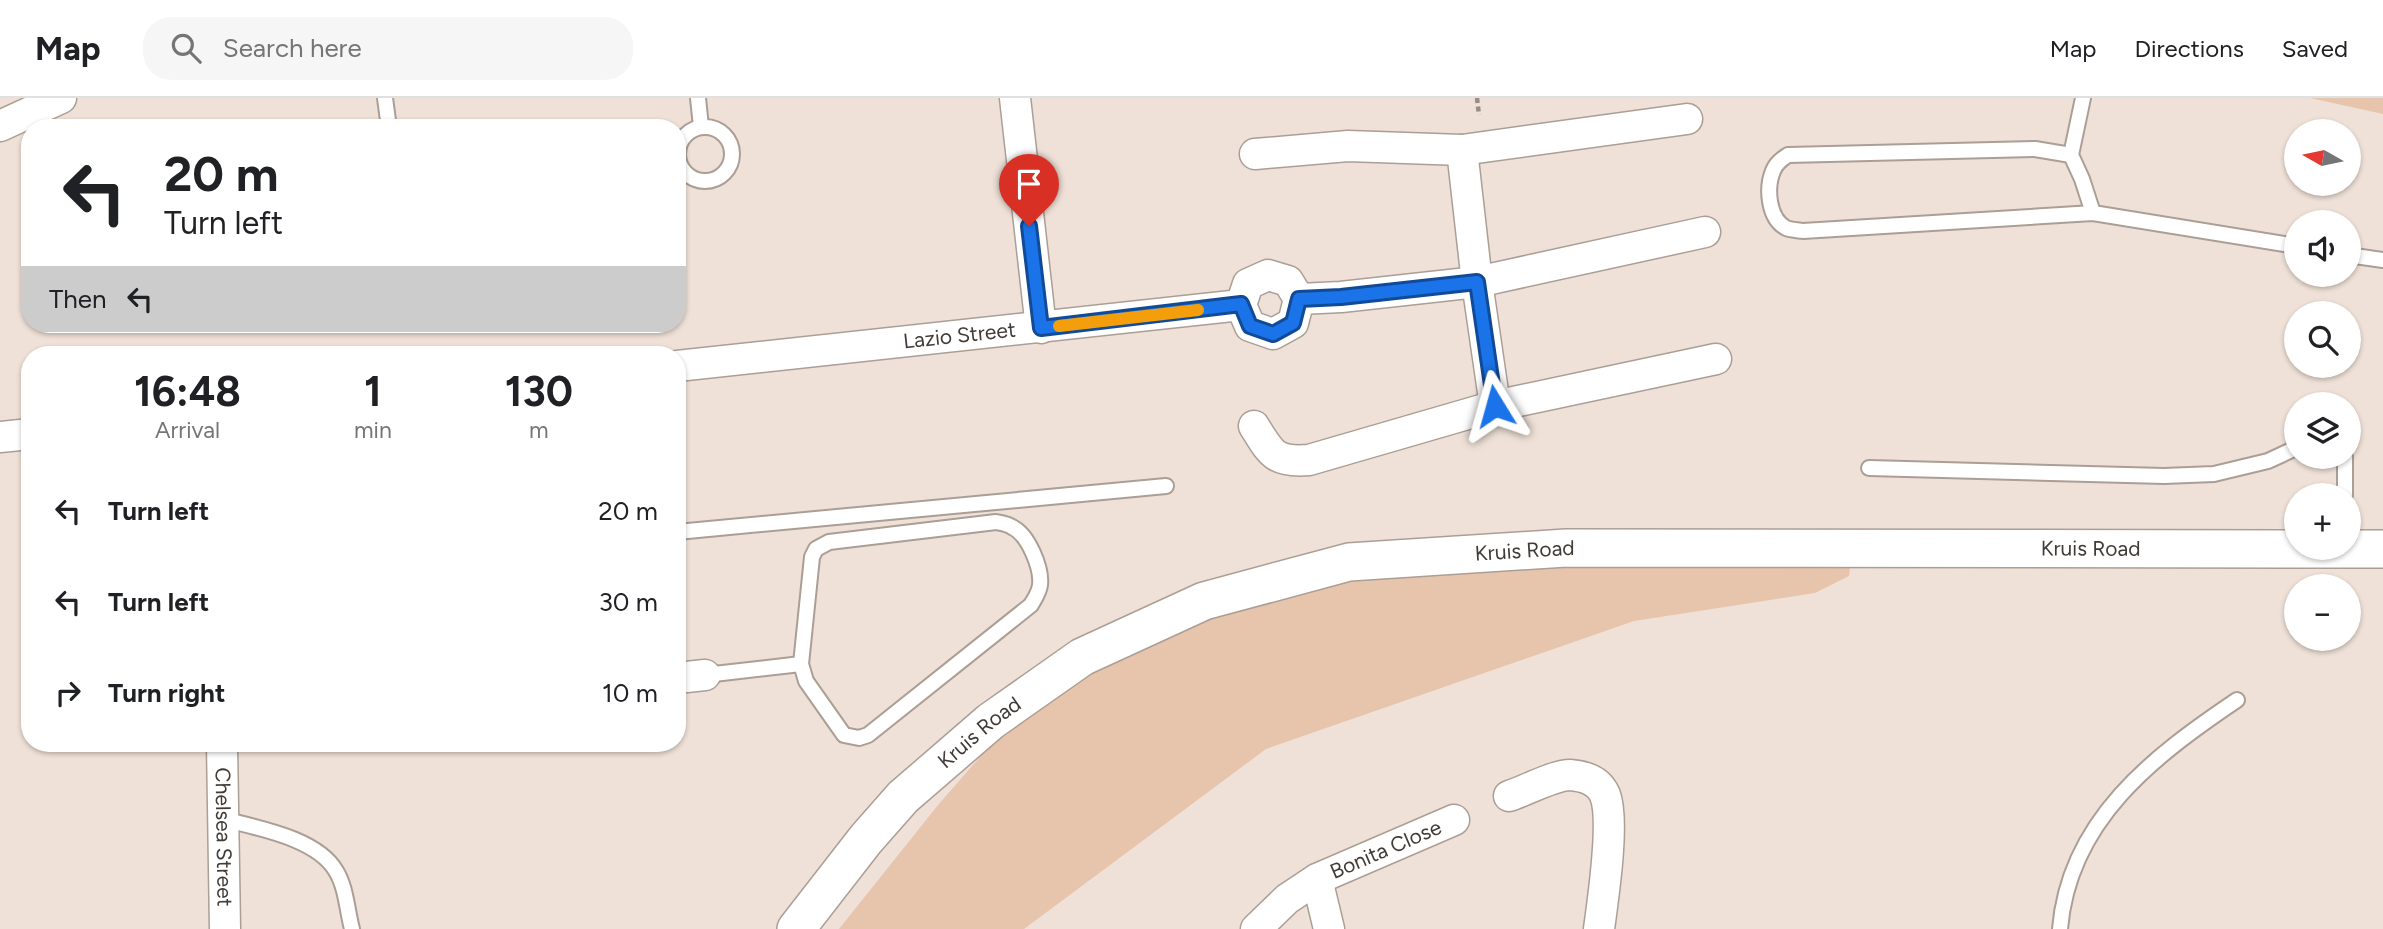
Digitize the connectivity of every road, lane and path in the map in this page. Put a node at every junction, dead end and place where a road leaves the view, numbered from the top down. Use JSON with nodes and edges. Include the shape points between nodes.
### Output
{"nodes":[{"id":1,"x":61,"y":98,"type":"edge"},
{"id":2,"x":385,"y":98,"type":"edge"},
{"id":3,"x":698,"y":98,"type":"edge"},
{"id":4,"x":1015,"y":98,"type":"edge"},
{"id":5,"x":1477,"y":98,"type":"edge"},
{"id":6,"x":2083,"y":98,"type":"edge"},
{"id":7,"x":1478,"y":108,"type":"dead end"},
{"id":8,"x":388,"y":119,"type":"edge"},
{"id":9,"x":1688,"y":119,"type":"dead end"},
{"id":10,"x":0,"y":126,"type":"edge"},
{"id":11,"x":701,"y":127,"type":"dead end"},
{"id":12,"x":1462,"y":150,"type":"junction"},
{"id":13,"x":1255,"y":154,"type":"dead end"},
{"id":14,"x":2071,"y":155,"type":"junction"},
{"id":15,"x":2093,"y":213,"type":"junction"},
{"id":16,"x":1704,"y":232,"type":"dead end"},
{"id":17,"x":2284,"y":244,"type":"edge"},
{"id":18,"x":2361,"y":257,"type":"edge"},
{"id":19,"x":2383,"y":260,"type":"edge"},
{"id":20,"x":1477,"y":282,"type":"junction"},
{"id":21,"x":1299,"y":299,"type":"junction"},
{"id":22,"x":1241,"y":304,"type":"junction"},
{"id":23,"x":1041,"y":328,"type":"junction"},
{"id":24,"x":1716,"y":359,"type":"dead end"},
{"id":25,"x":686,"y":365,"type":"edge"},
{"id":26,"x":1495,"y":406,"type":"junction"},
{"id":27,"x":1254,"y":426,"type":"dead end"},
{"id":28,"x":21,"y":435,"type":"edge"},
{"id":29,"x":0,"y":438,"type":"edge"},
{"id":30,"x":2284,"y":454,"type":"edge"},
{"id":31,"x":1869,"y":468,"type":"dead end"},
{"id":32,"x":1166,"y":486,"type":"dead end"},
{"id":33,"x":686,"y":531,"type":"edge"},
{"id":34,"x":2284,"y":548,"type":"edge"},
{"id":35,"x":2361,"y":548,"type":"edge"},
{"id":36,"x":2383,"y":549,"type":"edge"},
{"id":37,"x":802,"y":664,"type":"junction"},
{"id":38,"x":691,"y":676,"type":"edge"},
{"id":39,"x":2237,"y":700,"type":"dead end"},
{"id":40,"x":222,"y":752,"type":"edge"},
{"id":41,"x":1509,"y":796,"type":"dead end"},
{"id":42,"x":223,"y":819,"type":"junction"},
{"id":43,"x":1454,"y":820,"type":"dead end"},
{"id":44,"x":1317,"y":879,"type":"junction"},
{"id":45,"x":225,"y":929,"type":"edge"},
{"id":46,"x":352,"y":929,"type":"edge"},
{"id":47,"x":796,"y":929,"type":"edge"},
{"id":48,"x":1256,"y":929,"type":"edge"},
{"id":49,"x":1329,"y":929,"type":"edge"},
{"id":50,"x":1599,"y":929,"type":"edge"},
{"id":51,"x":2060,"y":929,"type":"edge"}],
"edges":[{"from":1,"to":10,"type":"street"},
{"from":2,"to":8,"type":"lane"},
{"from":3,"to":11,"type":"lane"},
{"from":4,"to":23,"type":"street"},
{"from":5,"to":7,"type":"path"},
{"from":6,"to":14,"type":"lane"},
{"from":9,"to":12,"type":"street"},
{"from":12,"to":13,"type":"street","via":[[1348,146]]},
{"from":12,"to":20,"type":"street"},
{"from":14,"to":15,"type":"lane"},
{"from":14,"to":15,"type":"lane","via":[[2035,149],[1788,155],[1772,172],[1771,207],[1787,229],[1803,231]]},
{"from":15,"to":17,"type":"lane"},
{"from":16,"to":20,"type":"street"},
{"from":18,"to":19,"type":"lane"},
{"from":20,"to":21,"type":"street"},
{"from":20,"to":26,"type":"street"},
{"from":21,"to":22,"type":"street","via":[[1288,281],[1268,275],[1248,284]]},
{"from":21,"to":22,"type":"street","via":[[1293,323],[1273,334],[1250,326]]},
{"from":22,"to":23,"type":"street","name":"Lazio Street"},
{"from":23,"to":25,"type":"street","name":"Lazio Street"},
{"from":24,"to":26,"type":"street"},
{"from":26,"to":27,"type":"street","via":[[1309,460],[1272,455]]},
{"from":28,"to":29,"type":"street"},
{"from":30,"to":31,"type":"lane","via":[[2214,474],[2164,476]]},
{"from":32,"to":33,"type":"lane"},
{"from":34,"to":47,"type":"street","name":"Kruis Road","via":[[1566,548],[1349,562],[1204,601],[1082,657],[991,721],[902,797]]},
{"from":35,"to":36,"type":"street","name":"Kruis Road"},
{"from":37,"to":37,"type":"lane","via":[[812,557],[822,544],[996,522],[1013,527],[1028,540],[1040,574],[1031,605],[868,735],[844,735],[806,681]]},
{"from":37,"to":38,"type":"lane"},
{"from":39,"to":51,"type":"lane","via":[[2179,740],[2111,804],[2088,838],[2070,880]]},
{"from":40,"to":42,"type":"street","name":"Chelsea Street"},
{"from":41,"to":50,"type":"street","via":[[1567,775],[1585,777],[1604,794],[1609,811]]},
{"from":42,"to":45,"type":"street","name":"Chelsea Street"},
{"from":42,"to":46,"type":"lane","via":[[296,839],[328,860],[340,878]]},
{"from":43,"to":44,"type":"street","name":"Bonita Close"},
{"from":44,"to":48,"type":"street","name":"Bonita Close","via":[[1287,899]]},
{"from":44,"to":49,"type":"street","name":"Bonita Close"}]}
